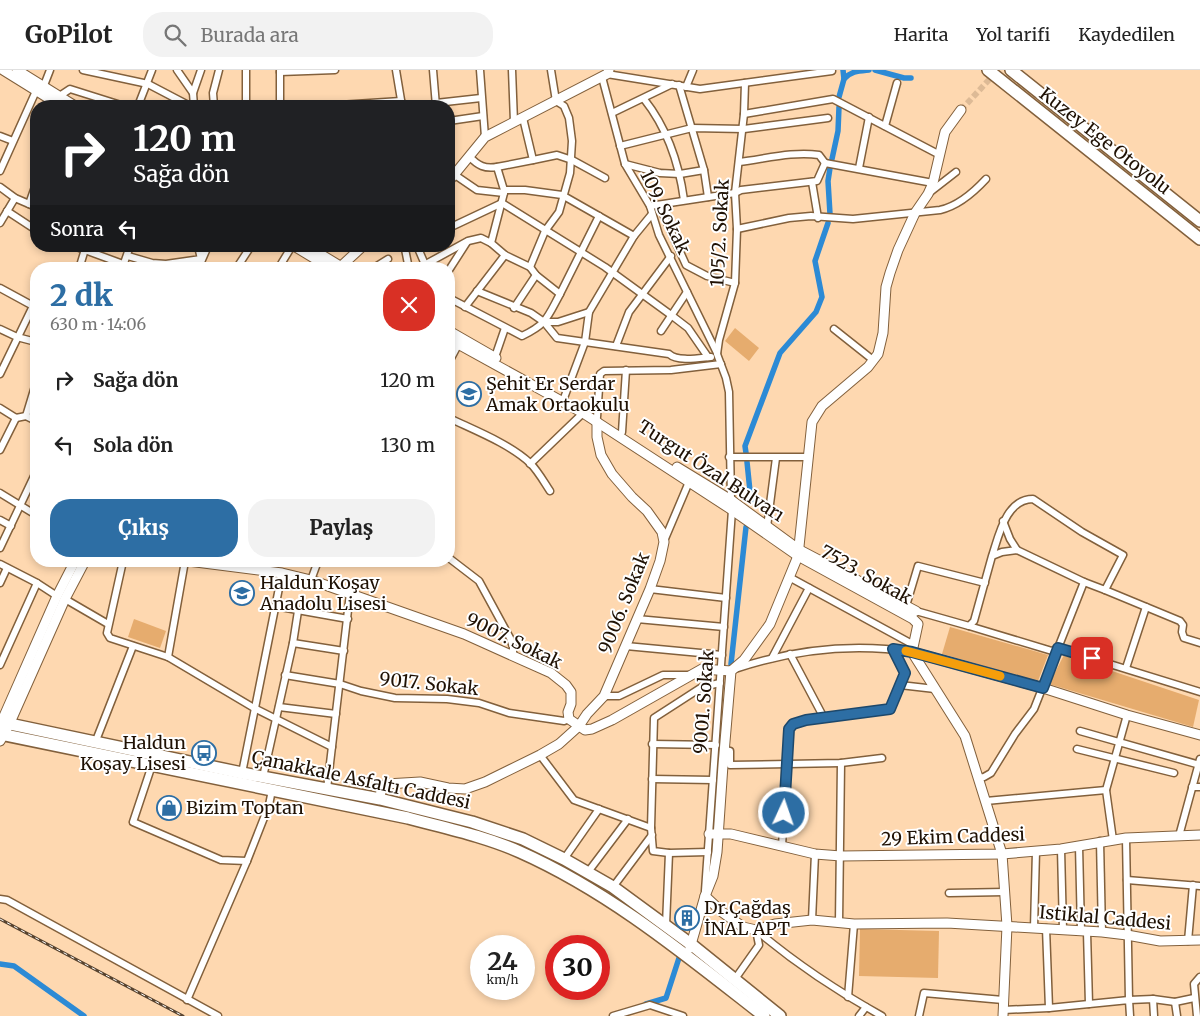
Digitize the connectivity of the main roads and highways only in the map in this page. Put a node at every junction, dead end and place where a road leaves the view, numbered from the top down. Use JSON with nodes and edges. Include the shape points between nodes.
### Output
{"nodes":[{"id":1,"x":988,"y":70,"type":"edge"},
{"id":2,"x":1011,"y":70,"type":"edge"},
{"id":3,"x":1200,"y":221,"type":"edge"},
{"id":4,"x":1200,"y":239,"type":"edge"},
{"id":5,"x":2,"y":730,"type":"edge"},
{"id":6,"x":689,"y":950,"type":"junction"},
{"id":7,"x":764,"y":1016,"type":"edge"},
{"id":8,"x":780,"y":1016,"type":"edge"}],
"edges":[{"from":1,"to":4,"type":"highway","name":"Kuzey Ege Otoyolu"},
{"from":2,"to":3,"type":"highway","name":"Kuzey Ege Otoyolu"},
{"from":5,"to":6,"type":"highway","name":"Çanakkale Asfaltı Caddesi","via":[[470,834],[519,852],[565,875]]},
{"from":5,"to":6,"type":"highway","name":"Çanakkale Asfaltı Caddesi","via":[[95,743],[380,799],[472,822],[523,839],[588,872],[666,925]]},
{"from":6,"to":7,"type":"highway","name":"Çanakkale Asfaltı Caddesi"},
{"from":6,"to":8,"type":"highway","name":"Çanakkale Asfaltı Caddesi","via":[[734,979]]}]}
